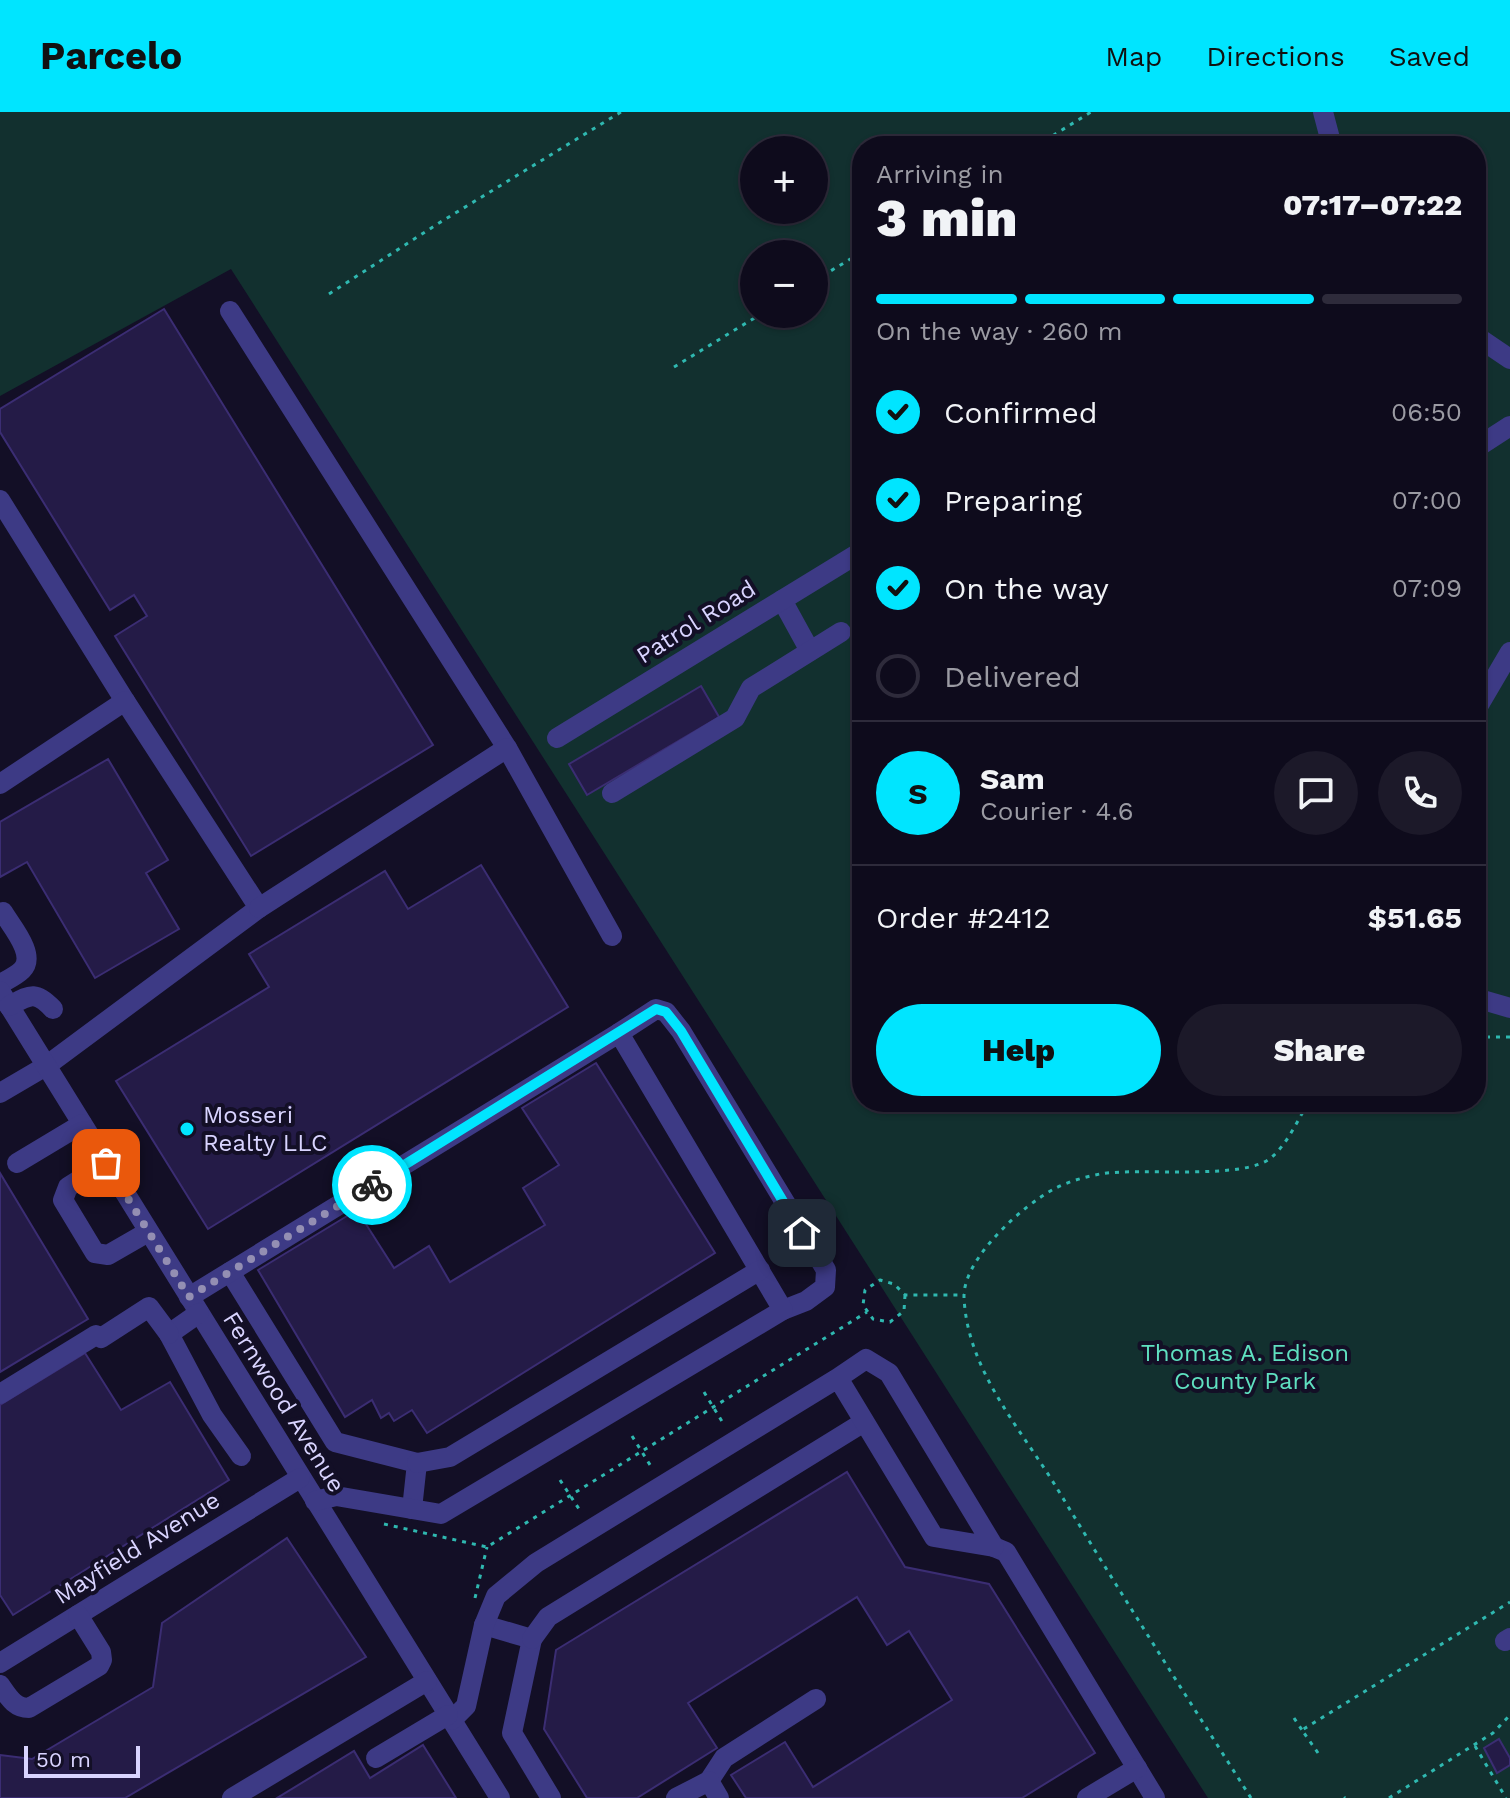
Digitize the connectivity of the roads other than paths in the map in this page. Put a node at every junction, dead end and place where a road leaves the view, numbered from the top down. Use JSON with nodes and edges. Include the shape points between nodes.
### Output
{"nodes":[{"id":1,"x":1323,"y":112,"type":"edge"},
{"id":2,"x":1329,"y":136,"type":"edge"},
{"id":3,"x":230,"y":311,"type":"dead end"},
{"id":4,"x":1486,"y":343,"type":"edge"},
{"id":5,"x":1510,"y":359,"type":"edge"},
{"id":6,"x":1510,"y":426,"type":"edge"},
{"id":7,"x":1486,"y":442,"type":"edge"},
{"id":8,"x":0,"y":500,"type":"edge"},
{"id":9,"x":852,"y":563,"type":"edge"},
{"id":10,"x":782,"y":600,"type":"junction"},
{"id":11,"x":841,"y":632,"type":"dead end"},
{"id":12,"x":810,"y":651,"type":"junction"},
{"id":13,"x":1507,"y":662,"type":"edge"},
{"id":14,"x":1486,"y":695,"type":"edge"},
{"id":15,"x":125,"y":701,"type":"junction"},
{"id":16,"x":557,"y":738,"type":"dead end"},
{"id":17,"x":507,"y":748,"type":"junction"},
{"id":18,"x":0,"y":784,"type":"edge"},
{"id":19,"x":612,"y":793,"type":"dead end"},
{"id":20,"x":259,"y":908,"type":"junction"},
{"id":21,"x":3,"y":912,"type":"dead end"},
{"id":22,"x":612,"y":936,"type":"dead end"},
{"id":23,"x":0,"y":984,"type":"edge"},
{"id":24,"x":4,"y":999,"type":"edge"},
{"id":25,"x":1486,"y":1001,"type":"edge"},
{"id":26,"x":1510,"y":1008,"type":"edge"},
{"id":27,"x":53,"y":1009,"type":"dead end"},
{"id":28,"x":619,"y":1033,"type":"junction"},
{"id":29,"x":46,"y":1066,"type":"junction"},
{"id":30,"x":0,"y":1093,"type":"edge"},
{"id":31,"x":82,"y":1124,"type":"junction"},
{"id":32,"x":17,"y":1163,"type":"dead end"},
{"id":33,"x":106,"y":1163,"type":"junction"},
{"id":34,"x":148,"y":1232,"type":"junction"},
{"id":35,"x":760,"y":1270,"type":"junction"},
{"id":36,"x":230,"y":1272,"type":"junction"},
{"id":37,"x":194,"y":1305,"type":"junction"},
{"id":38,"x":783,"y":1310,"type":"junction"},
{"id":39,"x":169,"y":1334,"type":"junction"},
{"id":40,"x":838,"y":1378,"type":"junction"},
{"id":41,"x":0,"y":1394,"type":"edge"},
{"id":42,"x":864,"y":1422,"type":"junction"},
{"id":43,"x":241,"y":1456,"type":"dead end"},
{"id":44,"x":417,"y":1463,"type":"junction"},
{"id":45,"x":300,"y":1478,"type":"junction"},
{"id":46,"x":315,"y":1501,"type":"junction"},
{"id":47,"x":412,"y":1509,"type":"junction"},
{"id":48,"x":994,"y":1547,"type":"junction"},
{"id":49,"x":78,"y":1615,"type":"junction"},
{"id":50,"x":484,"y":1625,"type":"junction"},
{"id":51,"x":532,"y":1639,"type":"junction"},
{"id":52,"x":0,"y":1663,"type":"edge"},
{"id":53,"x":427,"y":1681,"type":"junction"},
{"id":54,"x":0,"y":1685,"type":"edge"},
{"id":55,"x":816,"y":1699,"type":"dead end"},
{"id":56,"x":450,"y":1718,"type":"junction"},
{"id":57,"x":376,"y":1758,"type":"dead end"},
{"id":58,"x":1137,"y":1768,"type":"junction"},
{"id":59,"x":714,"y":1790,"type":"edge"},
{"id":60,"x":232,"y":1798,"type":"edge"},
{"id":61,"x":500,"y":1798,"type":"edge"},
{"id":62,"x":551,"y":1798,"type":"edge"},
{"id":63,"x":676,"y":1798,"type":"edge"},
{"id":64,"x":1087,"y":1798,"type":"edge"},
{"id":65,"x":1155,"y":1798,"type":"edge"}],
"edges":[{"from":1,"to":2,"type":"street"},
{"from":3,"to":17,"type":"street"},
{"from":4,"to":5,"type":"street"},
{"from":6,"to":7,"type":"street"},
{"from":8,"to":15,"type":"street"},
{"from":9,"to":10,"type":"street","name":"Patrol Road"},
{"from":10,"to":12,"type":"street"},
{"from":10,"to":16,"type":"street","name":"Patrol Road"},
{"from":11,"to":12,"type":"street"},
{"from":12,"to":19,"type":"street","via":[[751,688],[735,718]]},
{"from":13,"to":14,"type":"street"},
{"from":15,"to":18,"type":"street"},
{"from":15,"to":20,"type":"street"},
{"from":17,"to":20,"type":"street"},
{"from":17,"to":22,"type":"street"},
{"from":20,"to":29,"type":"street"},
{"from":21,"to":23,"type":"street","via":[[27,961],[24,969]]},
{"from":24,"to":27,"type":"street","via":[[42,997]]},
{"from":24,"to":29,"type":"street","name":"Fernwood Avenue"},
{"from":25,"to":26,"type":"street"},
{"from":28,"to":35,"type":"street"},
{"from":28,"to":36,"type":"street"},
{"from":28,"to":38,"type":"street","via":[[656,1009],[666,1012],[826,1270],[825,1287]]},
{"from":29,"to":30,"type":"street"},
{"from":29,"to":31,"type":"street","name":"Fernwood Avenue"},
{"from":31,"to":32,"type":"street"},
{"from":31,"to":33,"type":"street","name":"Fernwood Avenue"},
{"from":33,"to":34,"type":"street","name":"Fernwood Avenue"},
{"from":33,"to":34,"type":"street","via":[[68,1187],[63,1200],[87,1240],[95,1253],[108,1255]]},
{"from":34,"to":37,"type":"street","name":"Fernwood Avenue"},
{"from":35,"to":38,"type":"street"},
{"from":35,"to":44,"type":"street","via":[[450,1457]]},
{"from":36,"to":37,"type":"street"},
{"from":36,"to":44,"type":"street","via":[[335,1442]]},
{"from":37,"to":39,"type":"street"},
{"from":37,"to":45,"type":"street","name":"Fernwood Avenue"},
{"from":38,"to":47,"type":"street","via":[[441,1514]]},
{"from":39,"to":41,"type":"street","via":[[149,1307]]},
{"from":39,"to":43,"type":"street","via":[[212,1415]]},
{"from":40,"to":42,"type":"street"},
{"from":40,"to":48,"type":"street","via":[[866,1359],[889,1373]]},
{"from":40,"to":50,"type":"street","via":[[536,1563],[496,1596]]},
{"from":42,"to":48,"type":"street","via":[[934,1537]]},
{"from":42,"to":51,"type":"street","via":[[548,1617]]},
{"from":44,"to":47,"type":"street"},
{"from":45,"to":46,"type":"street","name":"Fernwood Avenue"},
{"from":45,"to":49,"type":"street","name":"Mayfield Avenue"},
{"from":46,"to":47,"type":"street","via":[[336,1496]]},
{"from":46,"to":53,"type":"street","name":"Fernwood Avenue"},
{"from":48,"to":58,"type":"street","via":[[1006,1552]]},
{"from":49,"to":52,"type":"street","name":"Mayfield Avenue"},
{"from":49,"to":54,"type":"street","via":[[101,1652],[99,1666],[29,1708],[12,1702]]},
{"from":50,"to":51,"type":"street"},
{"from":50,"to":56,"type":"street","via":[[466,1706]]},
{"from":51,"to":62,"type":"street","via":[[512,1733]]},
{"from":53,"to":56,"type":"street","name":"Fernwood Avenue"},
{"from":53,"to":60,"type":"street"},
{"from":55,"to":59,"type":"street","via":[[724,1758]]},
{"from":56,"to":57,"type":"street"},
{"from":56,"to":61,"type":"street","name":"Fernwood Avenue"},
{"from":58,"to":64,"type":"street"},
{"from":58,"to":65,"type":"street"},
{"from":59,"to":63,"type":"street"}]}
